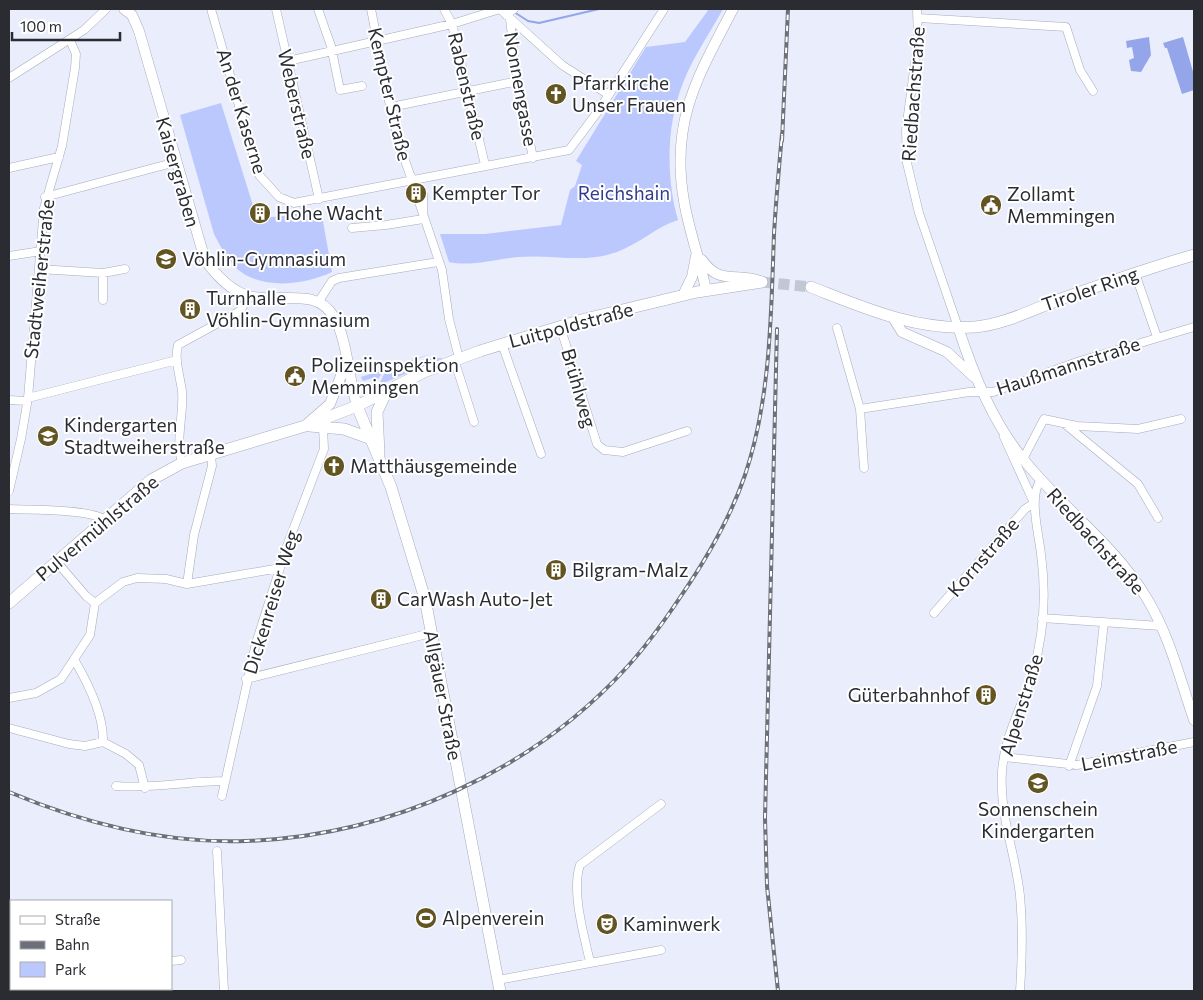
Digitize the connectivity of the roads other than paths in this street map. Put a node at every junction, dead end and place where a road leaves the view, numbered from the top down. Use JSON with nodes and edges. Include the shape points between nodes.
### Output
{"nodes":[{"id":1,"x":106,"y":9,"type":"edge"},
{"id":2,"x":124,"y":9,"type":"edge"},
{"id":3,"x":211,"y":9,"type":"edge"},
{"id":4,"x":276,"y":9,"type":"edge"},
{"id":5,"x":318,"y":9,"type":"edge"},
{"id":6,"x":370,"y":9,"type":"edge"},
{"id":7,"x":444,"y":9,"type":"edge"},
{"id":8,"x":664,"y":9,"type":"edge"},
{"id":9,"x":733,"y":9,"type":"edge"},
{"id":10,"x":917,"y":9,"type":"edge"},
{"id":11,"x":506,"y":12,"type":"edge"},
{"id":12,"x":918,"y":18,"type":"junction"},
{"id":13,"x":452,"y":24,"type":"junction"},
{"id":14,"x":70,"y":40,"type":"junction"},
{"id":15,"x":378,"y":42,"type":"junction"},
{"id":16,"x":331,"y":51,"type":"junction"},
{"id":17,"x":288,"y":61,"type":"junction"},
{"id":18,"x":9,"y":78,"type":"edge"},
{"id":19,"x":518,"y":81,"type":"junction"},
{"id":20,"x":362,"y":86,"type":"dead end"},
{"id":21,"x":468,"y":90,"type":"junction"},
{"id":22,"x":1093,"y":91,"type":"dead end"},
{"id":23,"x":609,"y":96,"type":"junction"},
{"id":24,"x":391,"y":107,"type":"junction"},
{"id":25,"x":59,"y":158,"type":"junction"},
{"id":26,"x":533,"y":158,"type":"junction"},
{"id":27,"x":176,"y":162,"type":"junction"},
{"id":28,"x":485,"y":166,"type":"junction"},
{"id":29,"x":9,"y":168,"type":"edge"},
{"id":30,"x":412,"y":179,"type":"junction"},
{"id":31,"x":45,"y":197,"type":"junction"},
{"id":32,"x":319,"y":199,"type":"junction"},
{"id":33,"x":423,"y":218,"type":"junction"},
{"id":34,"x":352,"y":228,"type":"dead end"},
{"id":35,"x":41,"y":250,"type":"junction"},
{"id":36,"x":697,"y":253,"type":"junction"},
{"id":37,"x":1194,"y":255,"type":"edge"},
{"id":38,"x":9,"y":256,"type":"edge"},
{"id":39,"x":438,"y":262,"type":"junction"},
{"id":40,"x":125,"y":269,"type":"dead end"},
{"id":41,"x":39,"y":270,"type":"junction"},
{"id":42,"x":104,"y":273,"type":"junction"},
{"id":43,"x":1135,"y":273,"type":"junction"},
{"id":44,"x":762,"y":282,"type":"joint"},
{"id":45,"x":811,"y":287,"type":"tunnel mouth"},
{"id":46,"x":706,"y":290,"type":"junction"},
{"id":47,"x":685,"y":291,"type":"joint"},
{"id":48,"x":249,"y":296,"type":"junction"},
{"id":49,"x":673,"y":298,"type":"junction"},
{"id":50,"x":103,"y":300,"type":"dead end"},
{"id":51,"x":319,"y":302,"type":"junction"},
{"id":52,"x":894,"y":319,"type":"junction"},
{"id":53,"x":560,"y":326,"type":"junction"},
{"id":54,"x":958,"y":327,"type":"junction"},
{"id":55,"x":1194,"y":327,"type":"edge"},
{"id":56,"x":837,"y":328,"type":"dead end"},
{"id":57,"x":1157,"y":337,"type":"junction"},
{"id":58,"x":502,"y":344,"type":"junction"},
{"id":59,"x":457,"y":358,"type":"junction"},
{"id":60,"x":177,"y":360,"type":"junction"},
{"id":61,"x":346,"y":362,"type":"junction"},
{"id":62,"x":978,"y":381,"type":"junction"},
{"id":63,"x":387,"y":392,"type":"junction"},
{"id":64,"x":984,"y":392,"type":"junction"},
{"id":65,"x":9,"y":400,"type":"edge"},
{"id":66,"x":27,"y":400,"type":"junction"},
{"id":67,"x":357,"y":406,"type":"junction"},
{"id":68,"x":860,"y":409,"type":"junction"},
{"id":69,"x":1181,"y":419,"type":"dead end"},
{"id":70,"x":474,"y":422,"type":"dead end"},
{"id":71,"x":1066,"y":425,"type":"junction"},
{"id":72,"x":305,"y":426,"type":"junction"},
{"id":73,"x":323,"y":426,"type":"junction"},
{"id":74,"x":1002,"y":429,"type":"junction"},
{"id":75,"x":687,"y":431,"type":"dead end"},
{"id":76,"x":369,"y":438,"type":"junction"},
{"id":77,"x":541,"y":454,"type":"dead end"},
{"id":78,"x":211,"y":455,"type":"junction"},
{"id":79,"x":379,"y":458,"type":"junction"},
{"id":80,"x":1023,"y":459,"type":"junction"},
{"id":81,"x":182,"y":464,"type":"junction"},
{"id":82,"x":864,"y":468,"type":"dead end"},
{"id":83,"x":1041,"y":480,"type":"junction"},
{"id":84,"x":9,"y":492,"type":"edge"},
{"id":85,"x":1034,"y":503,"type":"junction"},
{"id":86,"x":9,"y":509,"type":"edge"},
{"id":87,"x":1158,"y":518,"type":"dead end"},
{"id":88,"x":103,"y":519,"type":"junction"},
{"id":89,"x":56,"y":561,"type":"junction"},
{"id":90,"x":280,"y":568,"type":"junction"},
{"id":91,"x":187,"y":584,"type":"junction"},
{"id":92,"x":9,"y":602,"type":"edge"},
{"id":93,"x":95,"y":603,"type":"junction"},
{"id":94,"x":934,"y":613,"type":"dead end"},
{"id":95,"x":1042,"y":618,"type":"junction"},
{"id":96,"x":1104,"y":622,"type":"junction"},
{"id":97,"x":1161,"y":626,"type":"junction"},
{"id":98,"x":431,"y":633,"type":"junction"},
{"id":99,"x":74,"y":662,"type":"junction"},
{"id":100,"x":246,"y":678,"type":"junction"},
{"id":101,"x":9,"y":698,"type":"edge"},
{"id":102,"x":1194,"y":720,"type":"edge"},
{"id":103,"x":9,"y":728,"type":"edge"},
{"id":104,"x":104,"y":742,"type":"junction"},
{"id":105,"x":1194,"y":742,"type":"edge"},
{"id":106,"x":1004,"y":757,"type":"junction"},
{"id":107,"x":1069,"y":766,"type":"junction"},
{"id":108,"x":225,"y":781,"type":"junction"},
{"id":109,"x":116,"y":786,"type":"dead end"},
{"id":110,"x":145,"y":788,"type":"junction"},
{"id":111,"x":222,"y":796,"type":"dead end"},
{"id":112,"x":660,"y":804,"type":"dead end"},
{"id":113,"x":217,"y":851,"type":"dead end"},
{"id":114,"x":661,"y":950,"type":"dead end"},
{"id":115,"x":181,"y":960,"type":"dead end"},
{"id":116,"x":172,"y":961,"type":"edge"},
{"id":117,"x":590,"y":962,"type":"junction"},
{"id":118,"x":499,"y":985,"type":"edge"},
{"id":119,"x":224,"y":991,"type":"edge"},
{"id":120,"x":1020,"y":991,"type":"edge"}],
"edges":[{"from":1,"to":14,"type":"street"},
{"from":2,"to":27,"type":"street","name":"Kaisergraben","via":[[132,15],[139,31]]},
{"from":3,"to":32,"type":"street","name":"An der Kaserne","via":[[259,175],[283,200],[294,203]]},
{"from":4,"to":17,"type":"street","name":"Weberstraße"},
{"from":5,"to":16,"type":"street"},
{"from":6,"to":15,"type":"street","name":"Kempter Straße"},
{"from":7,"to":13,"type":"street","name":"Rabenstraße"},
{"from":8,"to":23,"type":"street","name":"An der Kaserne"},
{"from":9,"to":36,"type":"street","via":[[693,86],[682,134],[682,191]]},
{"from":10,"to":12,"type":"street","name":"Riedbachstraße"},
{"from":11,"to":13,"type":"street"},
{"from":11,"to":19,"type":"street","name":"Nonnengasse"},
{"from":11,"to":23,"type":"street","via":[[562,65]]},
{"from":12,"to":22,"type":"street","via":[[1066,27],[1080,70]]},
{"from":12,"to":54,"type":"street","name":"Riedbachstraße","via":[[906,130],[906,163],[919,213]]},
{"from":13,"to":15,"type":"street"},
{"from":13,"to":21,"type":"street","name":"Rabenstraße"},
{"from":14,"to":18,"type":"street"},
{"from":14,"to":25,"type":"street","name":"Stadtweiherstraße","via":[[76,59]]},
{"from":15,"to":16,"type":"street"},
{"from":15,"to":24,"type":"street","name":"Kempter Straße"},
{"from":16,"to":17,"type":"street"},
{"from":16,"to":20,"type":"street","via":[[340,90]]},
{"from":17,"to":32,"type":"street","name":"Weberstraße"},
{"from":19,"to":21,"type":"street"},
{"from":19,"to":26,"type":"street","name":"Nonnengasse"},
{"from":21,"to":24,"type":"street"},
{"from":21,"to":28,"type":"street","name":"Rabenstraße"},
{"from":23,"to":26,"type":"street","name":"An der Kaserne","via":[[569,150]]},
{"from":24,"to":30,"type":"street","name":"Kempter Straße"},
{"from":25,"to":29,"type":"street"},
{"from":25,"to":31,"type":"street","name":"Stadtweiherstraße"},
{"from":26,"to":28,"type":"street","name":"An der Kaserne"},
{"from":27,"to":31,"type":"street"},
{"from":27,"to":48,"type":"street","name":"Kaisergraben","via":[[205,260],[225,282]]},
{"from":28,"to":30,"type":"street","name":"An der Kaserne"},
{"from":30,"to":32,"type":"street","name":"An der Kaserne"},
{"from":30,"to":33,"type":"street","name":"Kempter Straße","via":[[420,192]]},
{"from":31,"to":35,"type":"street","name":"Stadtweiherstraße"},
{"from":33,"to":34,"type":"street"},
{"from":33,"to":39,"type":"street","name":"Kempter Straße"},
{"from":35,"to":38,"type":"street"},
{"from":35,"to":41,"type":"street","name":"Stadtweiherstraße"},
{"from":36,"to":44,"type":"street","via":[[709,270],[716,274]]},
{"from":36,"to":46,"type":"street"},
{"from":36,"to":47,"type":"street"},
{"from":37,"to":43,"type":"main road","name":"Tiroler Ring"},
{"from":39,"to":51,"type":"street","via":[[339,278],[332,281]]},
{"from":39,"to":59,"type":"street","name":"Kempter Straße","via":[[447,294]]},
{"from":40,"to":42,"type":"street"},
{"from":41,"to":42,"type":"street"},
{"from":41,"to":66,"type":"street","name":"Stadtweiherstraße"},
{"from":42,"to":50,"type":"street"},
{"from":43,"to":54,"type":"main road","name":"Tiroler Ring","via":[[987,325]]},
{"from":43,"to":57,"type":"street","name":"Haußmannstraße"},
{"from":44,"to":46,"type":"main road","name":"Luitpoldstraße"},
{"from":45,"to":52,"type":"main road"},
{"from":46,"to":49,"type":"main road","name":"Luitpoldstraße"},
{"from":47,"to":49,"type":"main road"},
{"from":48,"to":51,"type":"street","name":"Kaisergraben"},
{"from":48,"to":60,"type":"street","via":[[240,311],[180,342]]},
{"from":49,"to":53,"type":"main road","name":"Luitpoldstraße"},
{"from":51,"to":61,"type":"street","via":[[335,319]]},
{"from":52,"to":54,"type":"main road","name":"Tiroler Ring"},
{"from":52,"to":62,"type":"street","via":[[902,332],[947,352]]},
{"from":53,"to":58,"type":"main road","name":"Luitpoldstraße"},
{"from":53,"to":75,"type":"street","name":"Brühlweg","via":[[597,444],[604,450],[623,452]]},
{"from":54,"to":62,"type":"street","name":"Riedbachstraße"},
{"from":55,"to":57,"type":"street","name":"Haußmannstraße"},
{"from":56,"to":68,"type":"street"},
{"from":57,"to":64,"type":"street","name":"Haußmannstraße","via":[[993,392]]},
{"from":58,"to":59,"type":"main road","name":"Luitpoldstraße"},
{"from":58,"to":77,"type":"street"},
{"from":59,"to":63,"type":"main road","name":"Luitpoldstraße"},
{"from":59,"to":70,"type":"street","name":"Kempter Straße"},
{"from":60,"to":66,"type":"street"},
{"from":60,"to":81,"type":"street","via":[[182,392],[178,444]]},
{"from":61,"to":67,"type":"street"},
{"from":61,"to":72,"type":"street","via":[[330,404]]},
{"from":62,"to":64,"type":"street","name":"Riedbachstraße"},
{"from":63,"to":67,"type":"main road","name":"Luitpoldstraße"},
{"from":63,"to":79,"type":"main road","via":[[378,412]]},
{"from":64,"to":68,"type":"street","name":"Haußmannstraße"},
{"from":64,"to":74,"type":"street","name":"Riedbachstraße"},
{"from":65,"to":66,"type":"street"},
{"from":66,"to":84,"type":"street","name":"Stadtweiherstraße"},
{"from":67,"to":72,"type":"main road","name":"Luitpoldstraße"},
{"from":67,"to":76,"type":"main road","name":"Allgäuer Straße"},
{"from":68,"to":82,"type":"street"},
{"from":69,"to":71,"type":"street","via":[[1141,429]]},
{"from":71,"to":80,"type":"street","via":[[1042,420]]},
{"from":71,"to":87,"type":"street","via":[[1138,484]]},
{"from":72,"to":73,"type":"main road"},
{"from":72,"to":78,"type":"main road","name":"Pulvermühlstraße"},
{"from":73,"to":76,"type":"main road"},
{"from":73,"to":90,"type":"street","name":"Dickenreiser Weg","via":[[324,449]]},
{"from":74,"to":80,"type":"street","name":"Riedbachstraße"},
{"from":74,"to":85,"type":"street","name":"Riedbachstraße"},
{"from":76,"to":79,"type":"main road","name":"Allgäuer Straße"},
{"from":78,"to":81,"type":"main road","name":"Pulvermühlstraße"},
{"from":78,"to":91,"type":"street","via":[[212,466],[194,535]]},
{"from":79,"to":98,"type":"main road","name":"Allgäuer Straße","via":[[400,515]]},
{"from":80,"to":83,"type":"street","name":"Riedbachstraße"},
{"from":81,"to":88,"type":"main road","name":"Pulvermühlstraße","via":[[150,480]]},
{"from":83,"to":85,"type":"street","name":"Alpenstraße"},
{"from":83,"to":97,"type":"street","name":"Riedbachstraße","via":[[1128,571],[1146,596]]},
{"from":85,"to":94,"type":"street","name":"Kornstraße","via":[[1025,509]]},
{"from":85,"to":95,"type":"street","name":"Alpenstraße","via":[[1043,566]]},
{"from":86,"to":88,"type":"street","via":[[84,513]]},
{"from":88,"to":89,"type":"main road","name":"Pulvermühlstraße"},
{"from":89,"to":92,"type":"main road","name":"Pulvermühlstraße"},
{"from":89,"to":93,"type":"street"},
{"from":90,"to":91,"type":"street"},
{"from":90,"to":100,"type":"street","name":"Dickenreiser Weg"},
{"from":91,"to":93,"type":"street","via":[[137,578],[123,582]]},
{"from":93,"to":99,"type":"street","via":[[90,635]]},
{"from":95,"to":96,"type":"street"},
{"from":95,"to":106,"type":"street","name":"Alpenstraße","via":[[1033,671]]},
{"from":96,"to":97,"type":"street"},
{"from":96,"to":107,"type":"street","via":[[1097,686]]},
{"from":97,"to":102,"type":"street","name":"Riedbachstraße"},
{"from":98,"to":100,"type":"street"},
{"from":98,"to":118,"type":"main road","name":"Allgäuer Straße"},
{"from":99,"to":101,"type":"street","via":[[50,687],[23,697]]},
{"from":99,"to":104,"type":"street","via":[[100,712]]},
{"from":100,"to":108,"type":"street","name":"Dickenreiser Weg"},
{"from":103,"to":104,"type":"street","via":[[69,744],[86,746]]},
{"from":104,"to":110,"type":"street","via":[[139,764]]},
{"from":105,"to":107,"type":"street","name":"Leimstraße"},
{"from":106,"to":107,"type":"street","name":"Leimstraße"},
{"from":106,"to":120,"type":"street","name":"Alpenstraße","via":[[1003,802],[1020,896]]},
{"from":108,"to":110,"type":"street"},
{"from":108,"to":111,"type":"street","name":"Dickenreiser Weg"},
{"from":109,"to":110,"type":"street"},
{"from":112,"to":117,"type":"street","via":[[580,865],[578,889]]},
{"from":113,"to":119,"type":"street"},
{"from":114,"to":117,"type":"street"},
{"from":115,"to":116,"type":"street"},
{"from":117,"to":118,"type":"street"}]}
